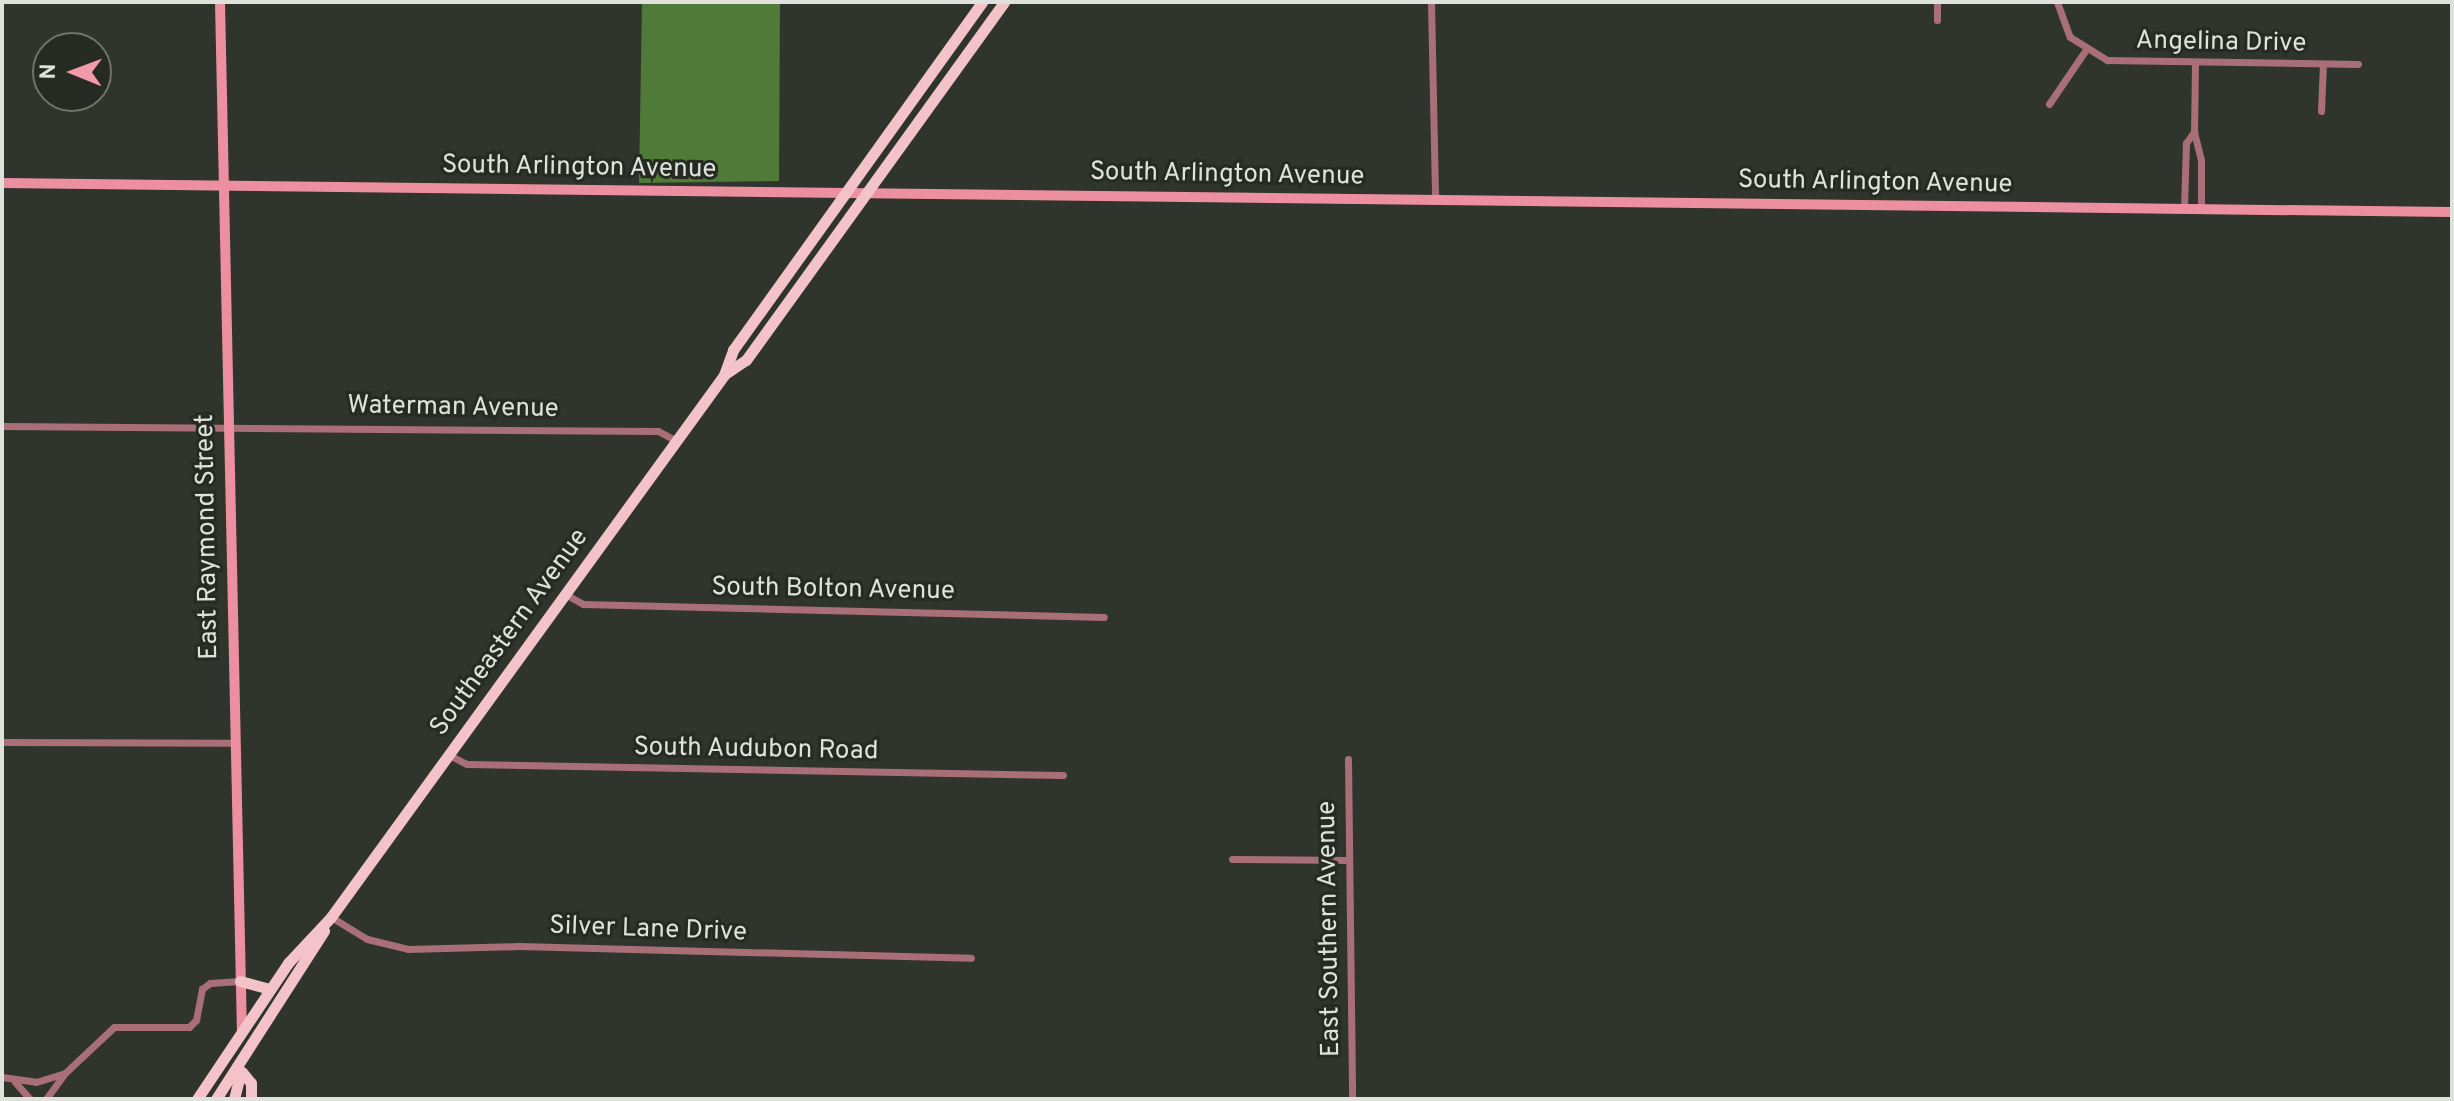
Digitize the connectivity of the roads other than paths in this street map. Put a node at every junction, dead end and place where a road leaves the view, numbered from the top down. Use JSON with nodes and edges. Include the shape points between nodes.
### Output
{"nodes":[{"id":1,"x":220,"y":2,"type":"edge"},
{"id":2,"x":982,"y":2,"type":"edge"},
{"id":3,"x":1004,"y":2,"type":"edge"},
{"id":4,"x":1431,"y":2,"type":"edge"},
{"id":5,"x":1937,"y":2,"type":"edge"},
{"id":6,"x":2057,"y":2,"type":"edge"},
{"id":7,"x":1937,"y":20,"type":"dead end"},
{"id":8,"x":2085,"y":51,"type":"junction"},
{"id":9,"x":2195,"y":62,"type":"junction"},
{"id":10,"x":2323,"y":64,"type":"junction"},
{"id":11,"x":2358,"y":64,"type":"dead end"},
{"id":12,"x":2049,"y":104,"type":"dead end"},
{"id":13,"x":2321,"y":111,"type":"dead end"},
{"id":14,"x":2194,"y":132,"type":"junction"},
{"id":15,"x":2,"y":183,"type":"edge"},
{"id":16,"x":222,"y":184,"type":"junction"},
{"id":17,"x":866,"y":193,"type":"junction"},
{"id":18,"x":844,"y":194,"type":"junction"},
{"id":19,"x":1435,"y":200,"type":"junction"},
{"id":20,"x":2184,"y":209,"type":"junction"},
{"id":21,"x":2201,"y":209,"type":"junction"},
{"id":22,"x":2452,"y":212,"type":"edge"},
{"id":23,"x":724,"y":375,"type":"junction"},
{"id":24,"x":2,"y":426,"type":"edge"},
{"id":25,"x":228,"y":426,"type":"junction"},
{"id":26,"x":675,"y":440,"type":"junction"},
{"id":27,"x":565,"y":594,"type":"junction"},
{"id":28,"x":1104,"y":617,"type":"dead end"},
{"id":29,"x":2,"y":742,"type":"edge"},
{"id":30,"x":235,"y":743,"type":"junction"},
{"id":31,"x":449,"y":755,"type":"junction"},
{"id":32,"x":1348,"y":759,"type":"dead end"},
{"id":33,"x":1063,"y":775,"type":"dead end"},
{"id":34,"x":1232,"y":859,"type":"dead end"},
{"id":35,"x":1349,"y":860,"type":"junction"},
{"id":36,"x":331,"y":917,"type":"junction"},
{"id":37,"x":971,"y":958,"type":"dead end"},
{"id":38,"x":240,"y":981,"type":"junction"},
{"id":39,"x":270,"y":989,"type":"junction"},
{"id":40,"x":242,"y":1031,"type":"junction"},
{"id":41,"x":242,"y":1066,"type":"junction"},
{"id":42,"x":65,"y":1073,"type":"junction"},
{"id":43,"x":2,"y":1077,"type":"edge"},
{"id":44,"x":15,"y":1082,"type":"junction"},
{"id":45,"x":30,"y":1099,"type":"edge"},
{"id":46,"x":46,"y":1099,"type":"edge"},
{"id":47,"x":197,"y":1099,"type":"edge"},
{"id":48,"x":216,"y":1099,"type":"edge"},
{"id":49,"x":234,"y":1099,"type":"edge"},
{"id":50,"x":251,"y":1099,"type":"edge"},
{"id":51,"x":1352,"y":1099,"type":"edge"}],
"edges":[{"from":1,"to":16,"type":"main road","name":"East Raymond Street"},
{"from":2,"to":18,"type":"main road","name":"Southeastern Avenue"},
{"from":3,"to":17,"type":"main road","name":"Southeastern Avenue"},
{"from":4,"to":19,"type":"street"},
{"from":5,"to":7,"type":"street"},
{"from":6,"to":8,"type":"street","via":[[2064,29]]},
{"from":8,"to":9,"type":"street","name":"Angelina Drive","via":[[2114,61]]},
{"from":8,"to":12,"type":"street"},
{"from":9,"to":10,"type":"street","name":"Angelina Drive"},
{"from":9,"to":14,"type":"street"},
{"from":10,"to":11,"type":"street","name":"Angelina Drive"},
{"from":10,"to":13,"type":"street"},
{"from":14,"to":20,"type":"street","via":[[2186,143]]},
{"from":14,"to":21,"type":"street","via":[[2201,160]]},
{"from":15,"to":16,"type":"main road","name":"South Arlington Avenue"},
{"from":16,"to":18,"type":"main road","name":"South Arlington Avenue"},
{"from":16,"to":25,"type":"main road","name":"East Raymond Street"},
{"from":17,"to":18,"type":"main road","name":"South Arlington Avenue"},
{"from":17,"to":19,"type":"main road","name":"South Arlington Avenue"},
{"from":17,"to":23,"type":"main road","name":"Southeastern Avenue","via":[[746,360]]},
{"from":18,"to":23,"type":"main road","name":"Southeastern Avenue","via":[[733,350]]},
{"from":19,"to":20,"type":"main road","name":"South Arlington Avenue"},
{"from":20,"to":21,"type":"main road","name":"South Arlington Avenue"},
{"from":21,"to":22,"type":"main road","name":"South Arlington Avenue"},
{"from":23,"to":26,"type":"main road","name":"Southeastern Avenue"},
{"from":24,"to":25,"type":"street"},
{"from":25,"to":26,"type":"street","name":"Waterman Avenue","via":[[658,431]]},
{"from":25,"to":30,"type":"main road","name":"East Raymond Street"},
{"from":26,"to":27,"type":"main road","name":"Southeastern Avenue"},
{"from":27,"to":28,"type":"street","name":"South Bolton Avenue","via":[[583,604]]},
{"from":27,"to":31,"type":"main road","name":"Southeastern Avenue"},
{"from":29,"to":30,"type":"street"},
{"from":30,"to":38,"type":"main road","name":"East Raymond Street"},
{"from":31,"to":33,"type":"street","name":"South Audubon Road","via":[[467,764]]},
{"from":31,"to":36,"type":"main road","name":"Southeastern Avenue"},
{"from":32,"to":35,"type":"street","name":"East Southern Avenue"},
{"from":34,"to":35,"type":"street"},
{"from":35,"to":51,"type":"street","name":"East Southern Avenue"},
{"from":36,"to":37,"type":"street","name":"Silver Lane Drive","via":[[367,939],[417,950],[519,946]]},
{"from":36,"to":39,"type":"main road","name":"Southeastern Avenue"},
{"from":36,"to":41,"type":"main road","name":"Southeastern Avenue"},
{"from":38,"to":39,"type":"main road"},
{"from":38,"to":40,"type":"main road","name":"East Raymond Street"},
{"from":38,"to":42,"type":"street","via":[[210,983],[202,989],[196,1020],[189,1027],[114,1027]]},
{"from":39,"to":40,"type":"main road","name":"Southeastern Avenue"},
{"from":40,"to":41,"type":"main road","name":"East Raymond Street"},
{"from":40,"to":47,"type":"main road","name":"Southeastern Avenue"},
{"from":41,"to":48,"type":"main road","name":"Southeastern Avenue"},
{"from":41,"to":49,"type":"main road","name":"East Raymond Street"},
{"from":41,"to":50,"type":"main road","name":"East Raymond Street","via":[[251,1083]]},
{"from":42,"to":44,"type":"street"},
{"from":42,"to":46,"type":"street"},
{"from":43,"to":44,"type":"street"},
{"from":44,"to":45,"type":"street"}]}
